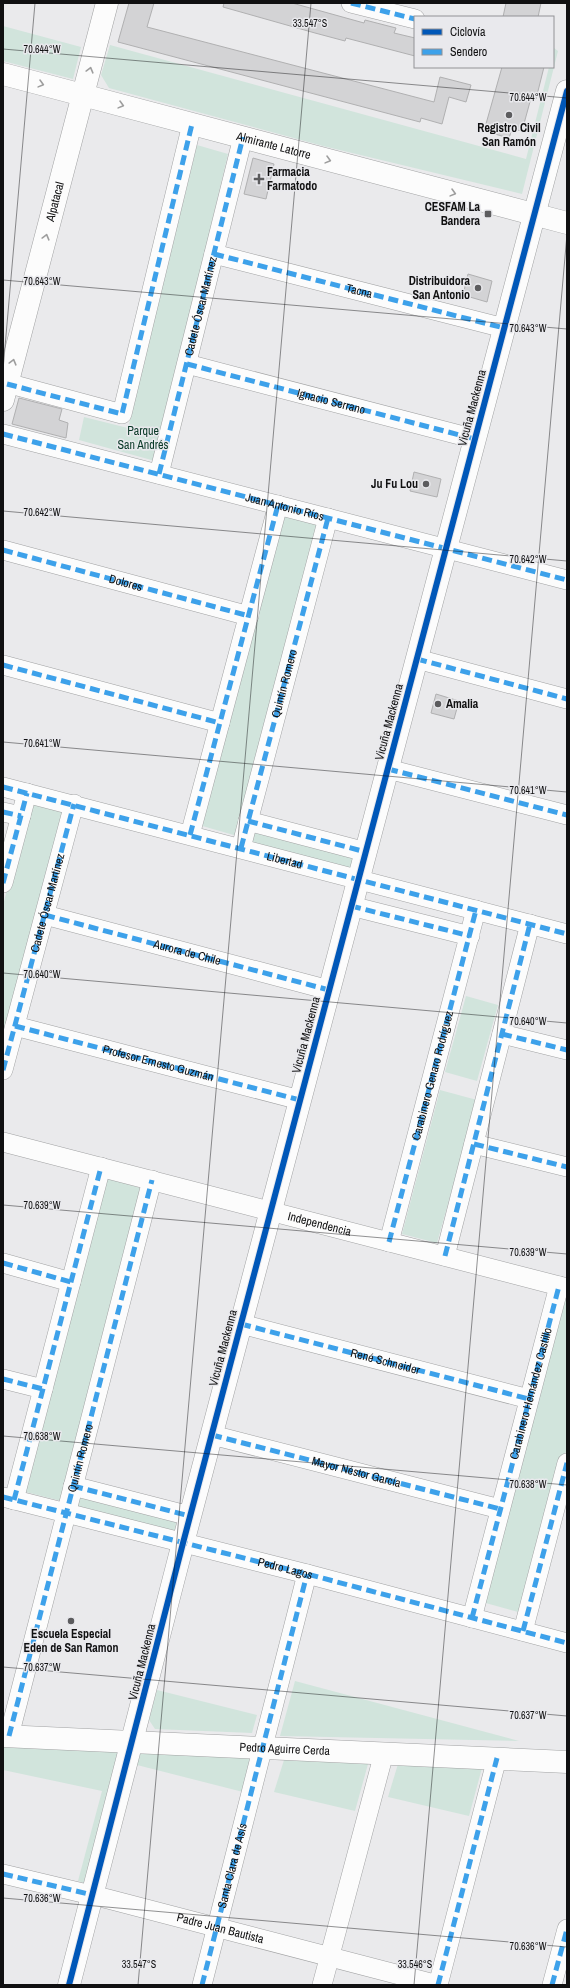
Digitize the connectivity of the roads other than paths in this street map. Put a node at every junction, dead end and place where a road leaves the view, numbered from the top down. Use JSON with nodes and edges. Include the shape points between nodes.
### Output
{"nodes":[{"id":1,"x":107,"y":3,"type":"edge"},
{"id":2,"x":351,"y":3,"type":"edge"},
{"id":3,"x":414,"y":20,"type":"edge"},
{"id":4,"x":3,"y":74,"type":"edge"},
{"id":5,"x":567,"y":91,"type":"edge"},
{"id":6,"x":83,"y":95,"type":"junction"},
{"id":7,"x":192,"y":124,"type":"junction"},
{"id":8,"x":243,"y":137,"type":"junction"},
{"id":9,"x":534,"y":214,"type":"junction"},
{"id":10,"x":567,"y":223,"type":"edge"},
{"id":11,"x":214,"y":254,"type":"junction"},
{"id":12,"x":504,"y":328,"type":"junction"},
{"id":13,"x":187,"y":364,"type":"junction"},
{"id":14,"x":4,"y":389,"type":"edge"},
{"id":15,"x":3,"y":434,"type":"edge"},
{"id":16,"x":475,"y":439,"type":"junction"},
{"id":17,"x":160,"y":474,"type":"junction"},
{"id":18,"x":278,"y":505,"type":"junction"},
{"id":19,"x":328,"y":518,"type":"junction"},
{"id":20,"x":446,"y":549,"type":"junction"},
{"id":21,"x":3,"y":550,"type":"edge"},
{"id":22,"x":567,"y":580,"type":"edge"},
{"id":23,"x":249,"y":616,"type":"junction"},
{"id":24,"x":417,"y":659,"type":"junction"},
{"id":25,"x":3,"y":665,"type":"edge"},
{"id":26,"x":567,"y":699,"type":"edge"},
{"id":27,"x":220,"y":723,"type":"junction"},
{"id":28,"x":388,"y":769,"type":"junction"},
{"id":29,"x":3,"y":787,"type":"edge"},
{"id":30,"x":27,"y":793,"type":"junction"},
{"id":31,"x":74,"y":804,"type":"junction"},
{"id":32,"x":12,"y":814,"type":"edge"},
{"id":33,"x":567,"y":815,"type":"edge"},
{"id":34,"x":248,"y":821,"type":"junction"},
{"id":35,"x":190,"y":835,"type":"junction"},
{"id":36,"x":241,"y":848,"type":"junction"},
{"id":37,"x":366,"y":852,"type":"junction"},
{"id":38,"x":359,"y":879,"type":"junction"},
{"id":39,"x":3,"y":883,"type":"edge"},
{"id":40,"x":351,"y":906,"type":"junction"},
{"id":41,"x":476,"y":910,"type":"junction"},
{"id":42,"x":45,"y":915,"type":"junction"},
{"id":43,"x":530,"y":924,"type":"junction"},
{"id":44,"x":567,"y":934,"type":"edge"},
{"id":45,"x":470,"y":936,"type":"junction"},
{"id":46,"x":329,"y":990,"type":"junction"},
{"id":47,"x":16,"y":1026,"type":"junction"},
{"id":48,"x":502,"y":1034,"type":"junction"},
{"id":49,"x":567,"y":1050,"type":"edge"},
{"id":50,"x":3,"y":1070,"type":"edge"},
{"id":51,"x":300,"y":1100,"type":"junction"},
{"id":52,"x":3,"y":1142,"type":"edge"},
{"id":53,"x":474,"y":1144,"type":"junction"},
{"id":54,"x":101,"y":1167,"type":"junction"},
{"id":55,"x":567,"y":1167,"type":"edge"},
{"id":56,"x":152,"y":1180,"type":"junction"},
{"id":57,"x":271,"y":1211,"type":"junction"},
{"id":58,"x":389,"y":1242,"type":"junction"},
{"id":59,"x":445,"y":1256,"type":"junction"},
{"id":60,"x":3,"y":1263,"type":"edge"},
{"id":61,"x":71,"y":1282,"type":"junction"},
{"id":62,"x":563,"y":1287,"type":"edge"},
{"id":63,"x":241,"y":1324,"type":"junction"},
{"id":64,"x":3,"y":1378,"type":"edge"},
{"id":65,"x":43,"y":1389,"type":"junction"},
{"id":66,"x":529,"y":1399,"type":"junction"},
{"id":67,"x":212,"y":1435,"type":"junction"},
{"id":68,"x":567,"y":1463,"type":"edge"},
{"id":69,"x":73,"y":1486,"type":"junction"},
{"id":70,"x":8,"y":1498,"type":"edge"},
{"id":71,"x":500,"y":1509,"type":"junction"},
{"id":72,"x":66,"y":1513,"type":"junction"},
{"id":73,"x":190,"y":1516,"type":"junction"},
{"id":74,"x":183,"y":1544,"type":"junction"},
{"id":75,"x":307,"y":1574,"type":"junction"},
{"id":76,"x":472,"y":1618,"type":"junction"},
{"id":77,"x":522,"y":1631,"type":"junction"},
{"id":78,"x":567,"y":1643,"type":"edge"},
{"id":79,"x":6,"y":1736,"type":"edge"},
{"id":80,"x":133,"y":1742,"type":"junction"},
{"id":81,"x":262,"y":1747,"type":"junction"},
{"id":82,"x":384,"y":1753,"type":"junction"},
{"id":83,"x":496,"y":1758,"type":"junction"},
{"id":84,"x":567,"y":1762,"type":"edge"},
{"id":85,"x":3,"y":1874,"type":"edge"},
{"id":86,"x":93,"y":1895,"type":"junction"},
{"id":87,"x":217,"y":1927,"type":"junction"},
{"id":88,"x":567,"y":1929,"type":"edge"},
{"id":89,"x":330,"y":1957,"type":"junction"},
{"id":90,"x":69,"y":1985,"type":"edge"},
{"id":91,"x":202,"y":1985,"type":"edge"},
{"id":92,"x":322,"y":1985,"type":"edge"},
{"id":93,"x":438,"y":1985,"type":"edge"},
{"id":94,"x":552,"y":1985,"type":"edge"}],
"edges":[{"from":6,"to":1,"type":"main road","name":"Alpatacal","one_way":true},
{"from":2,"to":3,"type":"street"},
{"from":4,"to":6,"type":"main road","name":"Almirante Latorre","one_way":true},
{"from":5,"to":9,"type":"main road","name":"Vicuña Mackenna"},
{"from":6,"to":7,"type":"main road","name":"Almirante Latorre","one_way":true},
{"from":14,"to":6,"type":"main road","name":"Alpatacal","one_way":true},
{"from":7,"to":8,"type":"main road","name":"Almirante Latorre"},
{"from":7,"to":14,"type":"street","via":[[122,414]]},
{"from":8,"to":9,"type":"main road","name":"Almirante Latorre","one_way":true},
{"from":8,"to":11,"type":"street","name":"Cadete Óscar Martínez"},
{"from":9,"to":10,"type":"main road","name":"Almirante Latorre"},
{"from":9,"to":12,"type":"main road","name":"Vicuña Mackenna"},
{"from":11,"to":12,"type":"street","name":"Tacna"},
{"from":11,"to":13,"type":"street","name":"Cadete Óscar Martínez"},
{"from":12,"to":16,"type":"main road","name":"Vicuña Mackenna"},
{"from":13,"to":16,"type":"street","name":"Ignacio Serrano"},
{"from":13,"to":17,"type":"street","name":"Cadete Óscar Martínez"},
{"from":15,"to":17,"type":"street","name":"Juan Antonio Ríos"},
{"from":16,"to":20,"type":"main road","name":"Vicuña Mackenna"},
{"from":17,"to":18,"type":"street","name":"Juan Antonio Ríos"},
{"from":18,"to":19,"type":"street","name":"Juan Antonio Ríos"},
{"from":18,"to":23,"type":"street"},
{"from":19,"to":20,"type":"street","name":"Juan Antonio Ríos"},
{"from":19,"to":34,"type":"street","name":"Quintín Romero"},
{"from":20,"to":22,"type":"street","name":"Juan Antonio Ríos"},
{"from":20,"to":24,"type":"main road","name":"Vicuña Mackenna"},
{"from":21,"to":23,"type":"street","name":"Dolores"},
{"from":23,"to":27,"type":"street"},
{"from":24,"to":26,"type":"street"},
{"from":24,"to":28,"type":"main road","name":"Vicuña Mackenna"},
{"from":25,"to":27,"type":"street"},
{"from":27,"to":35,"type":"street"},
{"from":28,"to":33,"type":"street"},
{"from":28,"to":37,"type":"main road","name":"Vicuña Mackenna"},
{"from":29,"to":30,"type":"street","name":"Libertad"},
{"from":30,"to":31,"type":"street","name":"Libertad"},
{"from":30,"to":32,"type":"street"},
{"from":31,"to":35,"type":"street","name":"Libertad"},
{"from":31,"to":42,"type":"street","name":"Cadete Óscar Martínez"},
{"from":32,"to":39,"type":"street"},
{"from":34,"to":36,"type":"street","name":"Quintín Romero"},
{"from":34,"to":37,"type":"street"},
{"from":35,"to":36,"type":"street","name":"Libertad"},
{"from":36,"to":38,"type":"street","name":"Libertad"},
{"from":37,"to":38,"type":"main road","name":"Vicuña Mackenna"},
{"from":38,"to":40,"type":"main road","name":"Vicuña Mackenna"},
{"from":38,"to":41,"type":"street","name":"Libertad"},
{"from":40,"to":45,"type":"street"},
{"from":40,"to":46,"type":"main road","name":"Vicuña Mackenna"},
{"from":41,"to":43,"type":"street","name":"Libertad"},
{"from":41,"to":45,"type":"street","name":"Carabinero Genaro Rodríguez"},
{"from":42,"to":46,"type":"street","name":"Aurora de Chile"},
{"from":42,"to":47,"type":"street","name":"Cadete Óscar Martínez"},
{"from":43,"to":44,"type":"street","name":"Libertad"},
{"from":43,"to":48,"type":"street"},
{"from":45,"to":58,"type":"street","name":"Carabinero Genaro Rodríguez"},
{"from":46,"to":51,"type":"main road","name":"Vicuña Mackenna"},
{"from":47,"to":50,"type":"street","name":"Cadete Óscar Martínez"},
{"from":47,"to":51,"type":"street","name":"Profesor Ernesto Guzmán"},
{"from":48,"to":49,"type":"street"},
{"from":48,"to":53,"type":"street"},
{"from":51,"to":57,"type":"main road","name":"Vicuña Mackenna"},
{"from":52,"to":54,"type":"street","name":"Independencia"},
{"from":53,"to":55,"type":"street"},
{"from":53,"to":59,"type":"street"},
{"from":54,"to":56,"type":"street","name":"Independencia"},
{"from":54,"to":61,"type":"street"},
{"from":56,"to":57,"type":"street","name":"Independencia"},
{"from":56,"to":69,"type":"street","name":"Quintín Romero"},
{"from":57,"to":58,"type":"street","name":"Independencia"},
{"from":57,"to":63,"type":"main road","name":"Vicuña Mackenna"},
{"from":58,"to":59,"type":"street","name":"Independencia"},
{"from":59,"to":62,"type":"street","name":"Independencia"},
{"from":60,"to":61,"type":"street"},
{"from":61,"to":65,"type":"street"},
{"from":62,"to":66,"type":"street","name":"Carabinero Hernández Castillo"},
{"from":63,"to":66,"type":"street","name":"René Schneider"},
{"from":63,"to":67,"type":"main road","name":"Vicuña Mackenna"},
{"from":64,"to":65,"type":"street"},
{"from":65,"to":70,"type":"street"},
{"from":66,"to":71,"type":"street","name":"Carabinero Hernández Castillo"},
{"from":67,"to":71,"type":"street","name":"Mayor Néstor García"},
{"from":67,"to":73,"type":"main road","name":"Vicuña Mackenna"},
{"from":68,"to":77,"type":"street"},
{"from":69,"to":72,"type":"street","name":"Quintín Romero"},
{"from":69,"to":73,"type":"street"},
{"from":70,"to":72,"type":"street","name":"Pedro Lagos"},
{"from":71,"to":76,"type":"street","name":"Carabinero Hernández Castillo"},
{"from":72,"to":74,"type":"street","name":"Pedro Lagos"},
{"from":72,"to":79,"type":"street","name":"Quintín Romero"},
{"from":73,"to":74,"type":"main road","name":"Vicuña Mackenna"},
{"from":74,"to":75,"type":"street","name":"Pedro Lagos"},
{"from":74,"to":80,"type":"main road","name":"Vicuña Mackenna"},
{"from":75,"to":76,"type":"street","name":"Pedro Lagos"},
{"from":75,"to":81,"type":"street"},
{"from":76,"to":77,"type":"street","name":"Pedro Lagos"},
{"from":77,"to":78,"type":"street","name":"Pedro Lagos"},
{"from":79,"to":80,"type":"main road","name":"Pedro Aguirre Cerda"},
{"from":80,"to":81,"type":"main road","name":"Pedro Aguirre Cerda"},
{"from":80,"to":86,"type":"main road","name":"Vicuña Mackenna"},
{"from":81,"to":82,"type":"main road","name":"Pedro Aguirre Cerda"},
{"from":81,"to":87,"type":"street","name":"Santa Clara de Asís"},
{"from":82,"to":83,"type":"main road","name":"Pedro Aguirre Cerda"},
{"from":82,"to":89,"type":"street"},
{"from":83,"to":84,"type":"main road","name":"Pedro Aguirre Cerda"},
{"from":83,"to":93,"type":"street"},
{"from":85,"to":86,"type":"street","name":"Padre Juan Bautista"},
{"from":86,"to":87,"type":"street","name":"Padre Juan Bautista"},
{"from":86,"to":90,"type":"main road","name":"Vicuña Mackenna"},
{"from":87,"to":89,"type":"street","name":"Padre Juan Bautista"},
{"from":87,"to":91,"type":"street","name":"Santa Clara de Asís"},
{"from":88,"to":94,"type":"street"},
{"from":89,"to":92,"type":"street"},
{"from":89,"to":93,"type":"street","name":"Padre Juan Bautista"}]}
